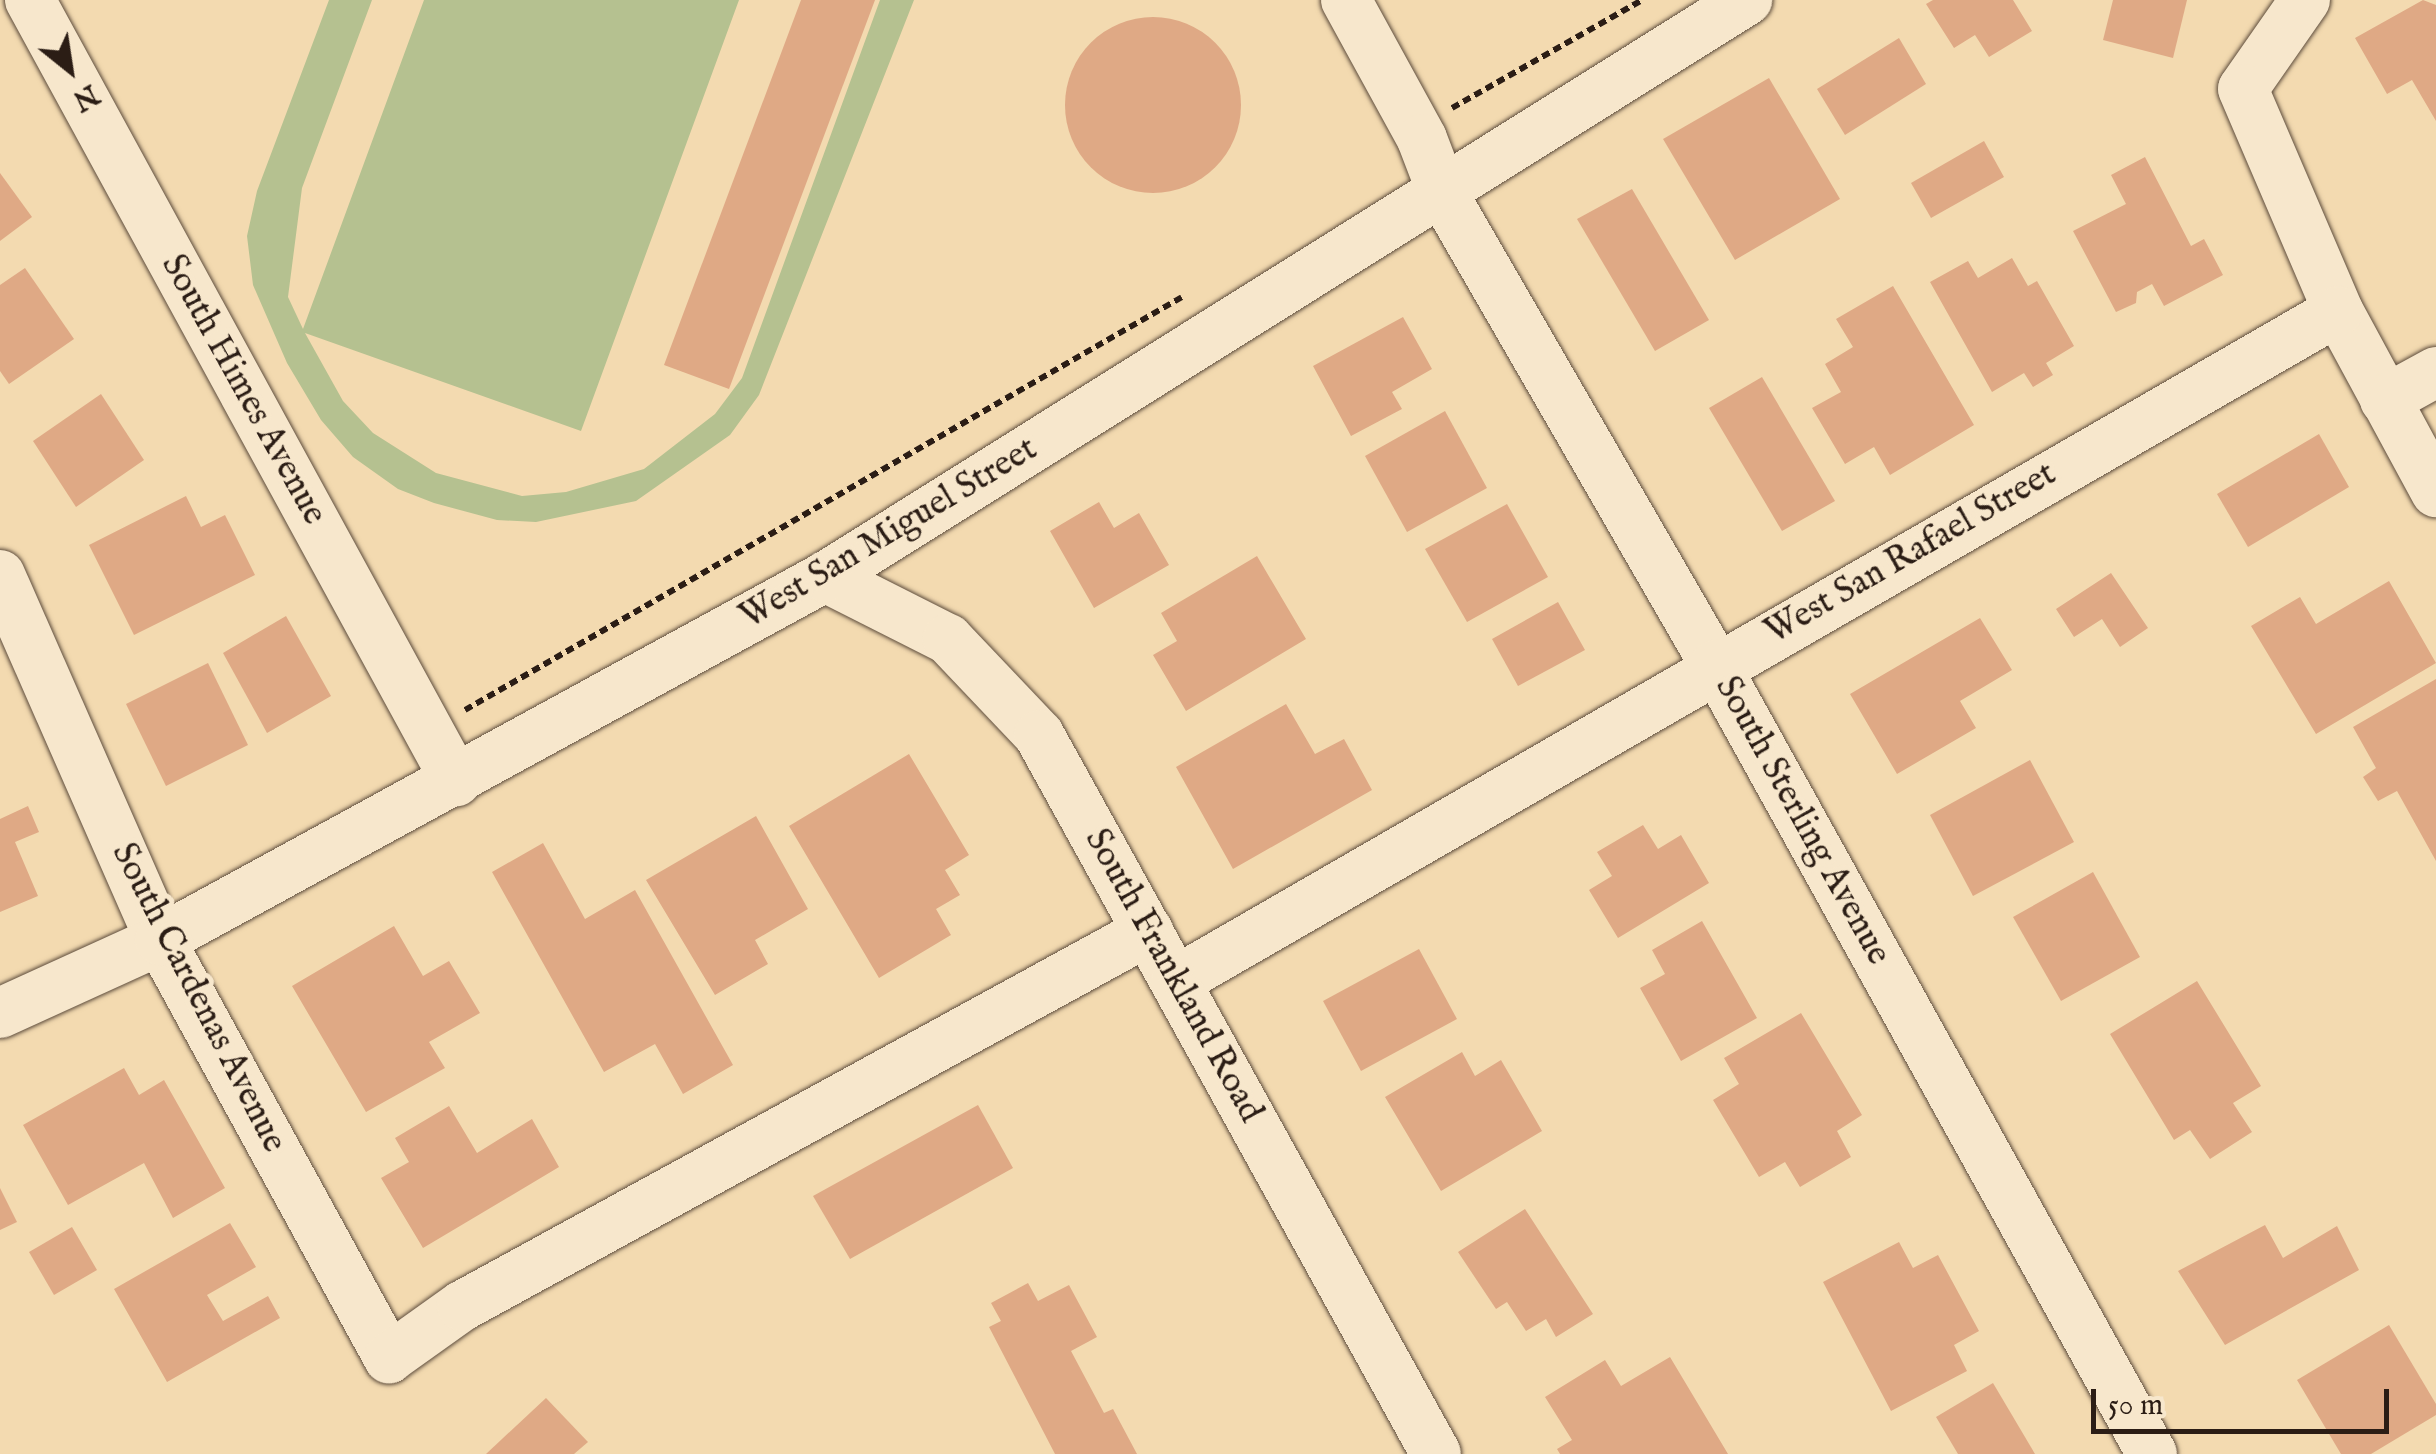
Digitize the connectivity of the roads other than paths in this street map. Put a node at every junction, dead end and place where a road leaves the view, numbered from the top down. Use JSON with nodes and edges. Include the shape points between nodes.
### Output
{"nodes":[{"id":1,"x":30,"y":0,"type":"edge"},
{"id":2,"x":1346,"y":0,"type":"edge"},
{"id":3,"x":1747,"y":0,"type":"edge"},
{"id":4,"x":2305,"y":0,"type":"edge"},
{"id":5,"x":1443,"y":194,"type":"junction"},
{"id":6,"x":2338,"y":312,"type":"junction"},
{"id":7,"x":2436,"y":372,"type":"edge"},
{"id":8,"x":2386,"y":400,"type":"junction"},
{"id":9,"x":2432,"y":475,"type":"edge"},
{"id":10,"x":0,"y":575,"type":"edge"},
{"id":11,"x":825,"y":577,"type":"junction"},
{"id":12,"x":1716,"y":665,"type":"junction"},
{"id":13,"x":456,"y":781,"type":"junction"},
{"id":14,"x":1148,"y":931,"type":"junction"},
{"id":15,"x":160,"y":940,"type":"junction"},
{"id":16,"x":1176,"y":981,"type":"junction"},
{"id":17,"x":0,"y":1013,"type":"edge"},
{"id":18,"x":1436,"y":1454,"type":"edge"},
{"id":19,"x":2152,"y":1454,"type":"edge"}],
"edges":[{"from":1,"to":13,"type":"street","name":"South Himes Avenue"},
{"from":2,"to":5,"type":"street","name":"South Sterling Avenue","via":[[1422,139]]},
{"from":3,"to":5,"type":"street","name":"West San Miguel Street"},
{"from":4,"to":6,"type":"street","via":[[2243,89]]},
{"from":5,"to":11,"type":"street","name":"West San Miguel Street"},
{"from":5,"to":12,"type":"street","name":"South Sterling Avenue"},
{"from":6,"to":8,"type":"street"},
{"from":6,"to":12,"type":"street","name":"West San Rafael Street"},
{"from":7,"to":8,"type":"street"},
{"from":8,"to":9,"type":"street"},
{"from":10,"to":15,"type":"street","name":"South Cardenas Avenue"},
{"from":11,"to":13,"type":"street","name":"West San Miguel Street"},
{"from":11,"to":14,"type":"street","name":"South Frankland Road","via":[[948,639],[988,679],[1039,735]]},
{"from":12,"to":16,"type":"street","name":"West San Rafael Street"},
{"from":12,"to":19,"type":"street","name":"South Sterling Avenue"},
{"from":13,"to":15,"type":"street","name":"West San Miguel Street"},
{"from":14,"to":15,"type":"street","name":"South Cardenas Avenue","via":[[512,1278],[390,1358]]},
{"from":14,"to":16,"type":"street","name":"South Frankland Road"},
{"from":15,"to":17,"type":"street","name":"West San Miguel Street"},
{"from":16,"to":18,"type":"street","name":"South Frankland Road"}]}
